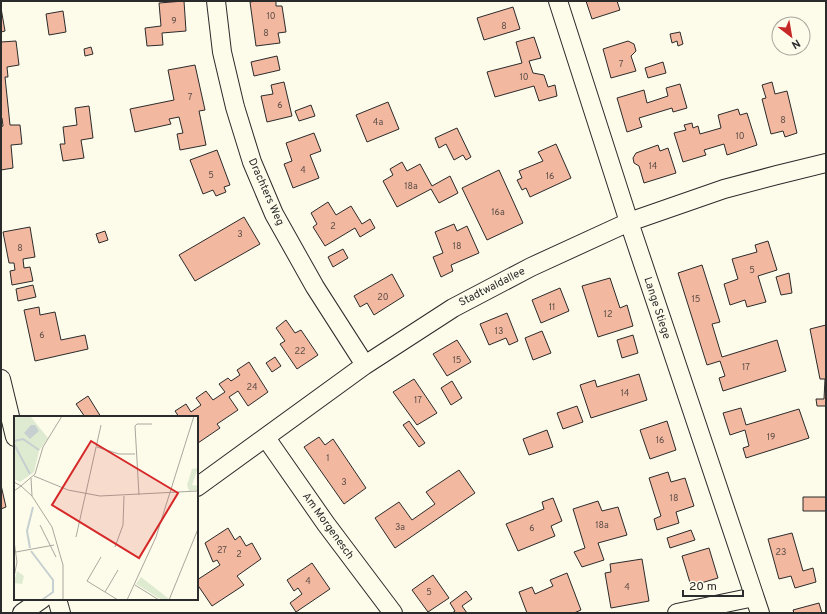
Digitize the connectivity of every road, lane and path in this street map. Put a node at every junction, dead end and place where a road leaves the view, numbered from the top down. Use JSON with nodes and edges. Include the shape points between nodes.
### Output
{"nodes":[{"id":1,"x":216,"y":1,"type":"edge"},
{"id":2,"x":558,"y":1,"type":"edge"},
{"id":3,"x":826,"y":163,"type":"edge"},
{"id":4,"x":629,"y":222,"type":"junction"},
{"id":5,"x":365,"y":365,"type":"junction"},
{"id":6,"x":1,"y":378,"type":"edge"},
{"id":7,"x":14,"y":433,"type":"edge"},
{"id":8,"x":266,"y":438,"type":"junction"},
{"id":9,"x":198,"y":487,"type":"edge"},
{"id":10,"x":41,"y":600,"type":"edge"},
{"id":11,"x":57,"y":600,"type":"edge"},
{"id":12,"x":757,"y":605,"type":"edge"},
{"id":13,"x":22,"y":613,"type":"edge"},
{"id":14,"x":61,"y":613,"type":"edge"},
{"id":15,"x":393,"y":613,"type":"edge"},
{"id":16,"x":678,"y":613,"type":"edge"}],
"edges":[{"from":1,"to":5,"type":"street","name":"Drachters Weg","via":[[222,52],[235,108],[252,162],[274,214],[315,287]]},
{"from":2,"to":4,"type":"street","name":"Lange Stiege"},
{"from":3,"to":4,"type":"street","name":"Stadtwaldallee","via":[[724,189]]},
{"from":4,"to":5,"type":"street","name":"Stadtwaldallee","via":[[531,267],[453,308]]},
{"from":4,"to":12,"type":"street","name":"Lange Stiege"},
{"from":5,"to":8,"type":"street","name":"Stadtwaldallee"},
{"from":6,"to":7,"type":"street"},
{"from":8,"to":9,"type":"street","name":"Stadtwaldallee"},
{"from":8,"to":15,"type":"street","name":"Am Morgenesch"},
{"from":10,"to":13,"type":"street"},
{"from":11,"to":14,"type":"street"},
{"from":12,"to":16,"type":"street"}]}
